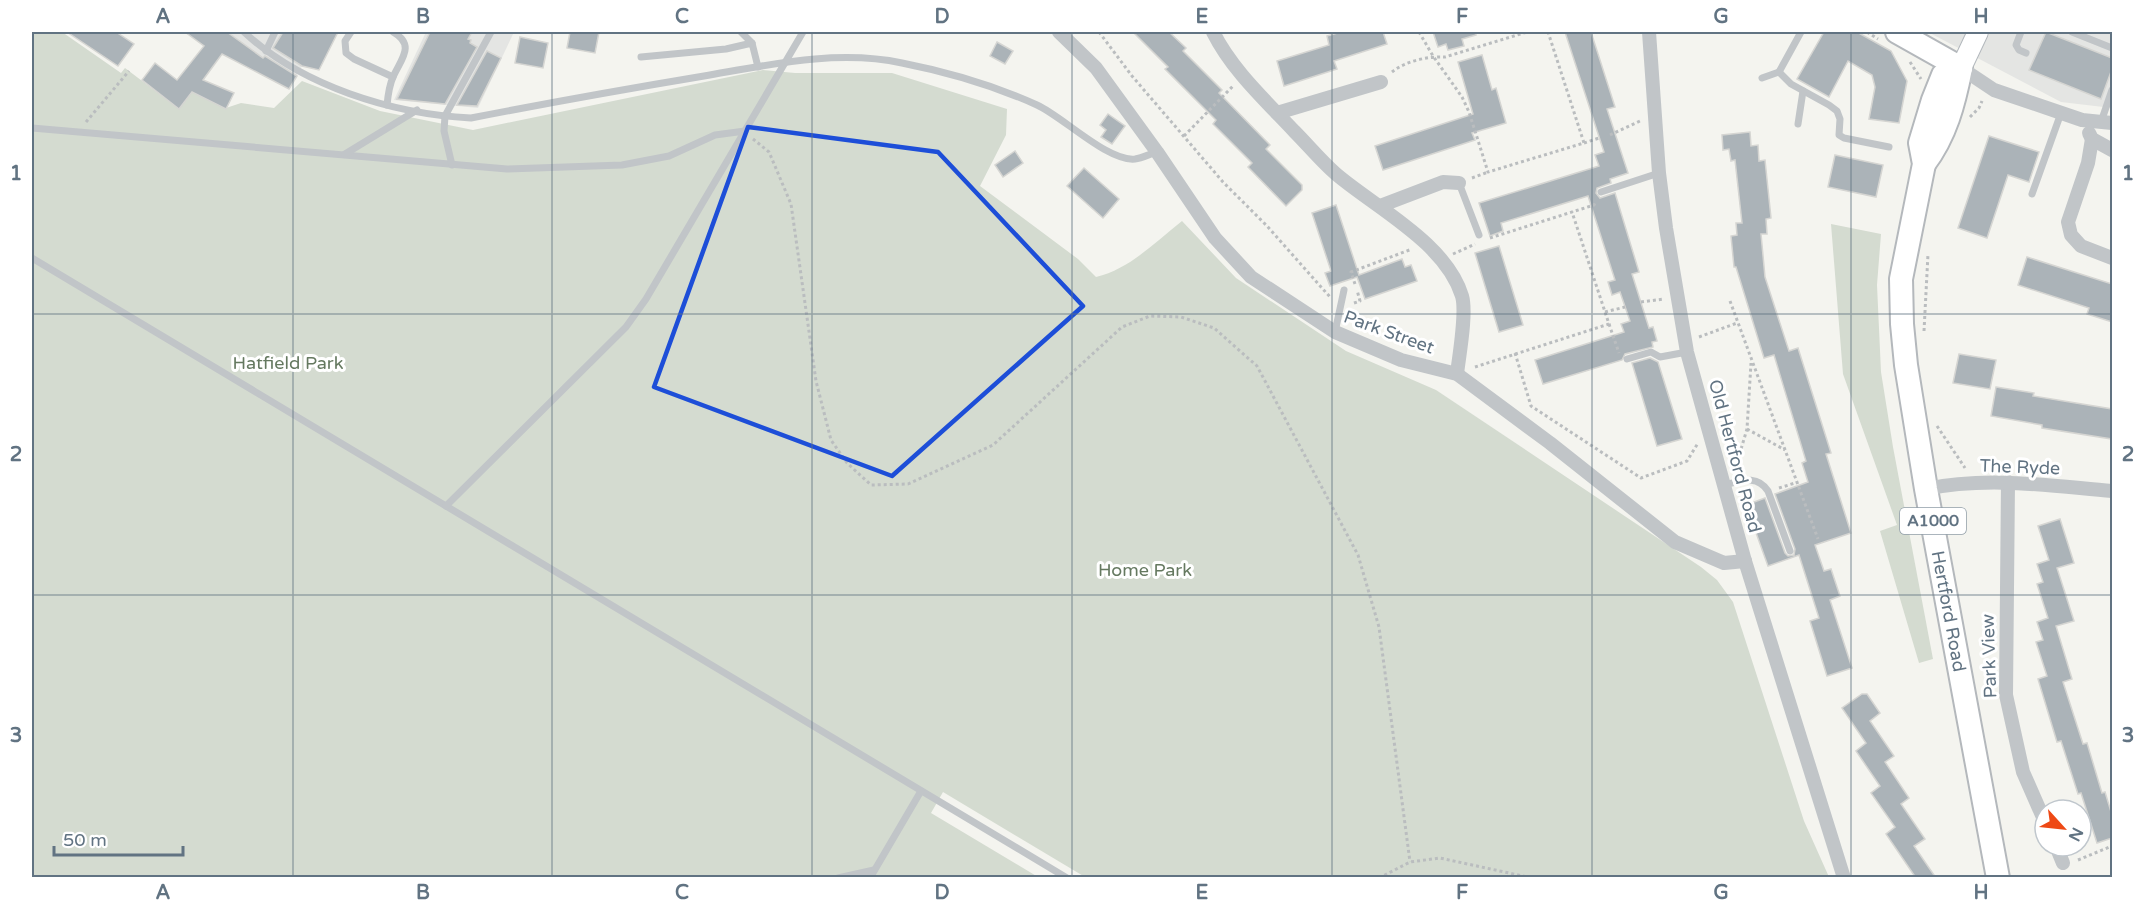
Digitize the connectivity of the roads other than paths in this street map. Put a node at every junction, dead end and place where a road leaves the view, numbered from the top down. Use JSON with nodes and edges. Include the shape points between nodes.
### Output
{"nodes":[{"id":1,"x":244,"y":32,"type":"edge"},
{"id":2,"x":275,"y":32,"type":"edge"},
{"id":3,"x":351,"y":32,"type":"edge"},
{"id":4,"x":393,"y":32,"type":"edge"},
{"id":5,"x":491,"y":32,"type":"edge"},
{"id":6,"x":741,"y":32,"type":"edge"},
{"id":7,"x":803,"y":32,"type":"edge"},
{"id":8,"x":1059,"y":32,"type":"edge"},
{"id":9,"x":1213,"y":32,"type":"edge"},
{"id":10,"x":1649,"y":32,"type":"edge"},
{"id":11,"x":1801,"y":32,"type":"edge"},
{"id":12,"x":1897,"y":32,"type":"edge"},
{"id":13,"x":1978,"y":32,"type":"edge"},
{"id":14,"x":2021,"y":32,"type":"edge"},
{"id":15,"x":2072,"y":32,"type":"edge"},
{"id":16,"x":752,"y":43,"type":"junction"},
{"id":17,"x":2112,"y":48,"type":"edge"},
{"id":18,"x":266,"y":51,"type":"junction"},
{"id":19,"x":2026,"y":53,"type":"dead end"},
{"id":20,"x":641,"y":57,"type":"dead end"},
{"id":21,"x":785,"y":64,"type":"junction"},
{"id":22,"x":758,"y":67,"type":"junction"},
{"id":23,"x":1960,"y":68,"type":"junction"},
{"id":24,"x":1779,"y":72,"type":"junction"},
{"id":25,"x":393,"y":77,"type":"junction"},
{"id":26,"x":1762,"y":78,"type":"dead end"},
{"id":27,"x":1381,"y":82,"type":"road end"},
{"id":28,"x":2112,"y":90,"type":"edge"},
{"id":29,"x":1803,"y":91,"type":"junction"},
{"id":30,"x":387,"y":105,"type":"junction"},
{"id":31,"x":417,"y":110,"type":"junction"},
{"id":32,"x":1277,"y":113,"type":"junction"},
{"id":33,"x":2061,"y":113,"type":"junction"},
{"id":34,"x":445,"y":116,"type":"junction"},
{"id":35,"x":2082,"y":120,"type":"junction"},
{"id":36,"x":2107,"y":122,"type":"edge"},
{"id":37,"x":1798,"y":124,"type":"dead end"},
{"id":38,"x":32,"y":129,"type":"edge"},
{"id":39,"x":746,"y":131,"type":"junction"},
{"id":40,"x":2092,"y":139,"type":"junction"},
{"id":41,"x":1889,"y":147,"type":"dead end"},
{"id":42,"x":2112,"y":150,"type":"edge"},
{"id":43,"x":1157,"y":152,"type":"junction"},
{"id":44,"x":344,"y":155,"type":"junction"},
{"id":45,"x":452,"y":165,"type":"junction"},
{"id":46,"x":1659,"y":173,"type":"junction"},
{"id":47,"x":1459,"y":183,"type":"joint"},
{"id":48,"x":1601,"y":192,"type":"road end"},
{"id":49,"x":2032,"y":194,"type":"dead end"},
{"id":50,"x":1380,"y":206,"type":"junction"},
{"id":51,"x":1479,"y":235,"type":"dead end"},
{"id":52,"x":32,"y":258,"type":"edge"},
{"id":53,"x":2112,"y":258,"type":"edge"},
{"id":54,"x":1344,"y":290,"type":"dead end"},
{"id":55,"x":1335,"y":332,"type":"junction"},
{"id":56,"x":1687,"y":347,"type":"junction"},
{"id":57,"x":1627,"y":360,"type":"road end"},
{"id":58,"x":1457,"y":374,"type":"junction"},
{"id":59,"x":2008,"y":482,"type":"junction"},
{"id":60,"x":1724,"y":485,"type":"junction"},
{"id":61,"x":1926,"y":489,"type":"junction"},
{"id":62,"x":2112,"y":491,"type":"edge"},
{"id":63,"x":446,"y":506,"type":"junction"},
{"id":64,"x":1790,"y":551,"type":"dead end"},
{"id":65,"x":1745,"y":561,"type":"junction"},
{"id":66,"x":921,"y":790,"type":"junction"},
{"id":67,"x":2034,"y":798,"type":"edge"},
{"id":68,"x":2061,"y":858,"type":"edge"},
{"id":69,"x":2063,"y":863,"type":"road end"},
{"id":70,"x":874,"y":870,"type":"junction"},
{"id":71,"x":838,"y":878,"type":"edge"},
{"id":72,"x":870,"y":878,"type":"edge"},
{"id":73,"x":1067,"y":878,"type":"edge"},
{"id":74,"x":1844,"y":878,"type":"edge"},
{"id":75,"x":1998,"y":878,"type":"edge"}],
"edges":[{"from":1,"to":18,"type":"lane"},
{"from":2,"to":18,"type":"lane"},
{"from":3,"to":25,"type":"lane","via":[[345,41],[346,53]]},
{"from":4,"to":25,"type":"lane","via":[[403,38],[406,47]]},
{"from":5,"to":34,"type":"lane"},
{"from":6,"to":16,"type":"lane"},
{"from":7,"to":21,"type":"lane"},
{"from":8,"to":43,"type":"street","name":"Park Street","via":[[1096,68]]},
{"from":9,"to":32,"type":"street","via":[[1243,77]]},
{"from":10,"to":46,"type":"street","name":"Old Hertford Road"},
{"from":11,"to":24,"type":"lane"},
{"from":12,"to":23,"type":"main road"},
{"from":13,"to":23,"type":"main road"},
{"from":14,"to":19,"type":"lane","via":[[2016,45]]},
{"from":15,"to":17,"type":"lane"},
{"from":16,"to":20,"type":"lane"},
{"from":16,"to":22,"type":"lane"},
{"from":18,"to":30,"type":"lane","via":[[306,76]]},
{"from":21,"to":22,"type":"lane"},
{"from":21,"to":39,"type":"lane"},
{"from":21,"to":43,"type":"lane","via":[[859,57],[945,72],[1039,106],[1109,151],[1134,159]]},
{"from":22,"to":34,"type":"lane","via":[[471,118]]},
{"from":23,"to":33,"type":"street","via":[[1994,90]]},
{"from":23,"to":61,"type":"main road","name":"Hertford Road","number":"A1000","via":[[1943,75],[1920,143],[1924,164],[1901,279],[1906,365]]},
{"from":24,"to":26,"type":"lane"},
{"from":24,"to":29,"type":"lane"},
{"from":25,"to":30,"type":"lane"},
{"from":27,"to":32,"type":"street"},
{"from":28,"to":36,"type":"lane"},
{"from":29,"to":37,"type":"lane"},
{"from":29,"to":41,"type":"lane","via":[[1837,111],[1839,135]]},
{"from":30,"to":31,"type":"lane"},
{"from":31,"to":34,"type":"lane"},
{"from":31,"to":44,"type":"lane"},
{"from":32,"to":50,"type":"street","via":[[1335,173]]},
{"from":33,"to":35,"type":"street"},
{"from":33,"to":49,"type":"lane"},
{"from":34,"to":45,"type":"lane","via":[[444,132]]},
{"from":35,"to":36,"type":"street"},
{"from":35,"to":40,"type":"street"},
{"from":38,"to":44,"type":"lane"},
{"from":39,"to":45,"type":"lane","via":[[715,135],[669,156],[622,165],[507,169]]},
{"from":39,"to":63,"type":"lane","via":[[626,327]]},
{"from":40,"to":42,"type":"street"},
{"from":40,"to":53,"type":"street","via":[[2068,222],[2071,235],[2081,246]]},
{"from":43,"to":55,"type":"street","name":"Park Street","via":[[1215,238],[1251,276]]},
{"from":44,"to":45,"type":"lane"},
{"from":46,"to":48,"type":"lane"},
{"from":46,"to":56,"type":"street","name":"Old Hertford Road"},
{"from":47,"to":50,"type":"street","via":[[1443,182]]},
{"from":47,"to":51,"type":"lane"},
{"from":50,"to":58,"type":"street","via":[[1445,264],[1463,297]]},
{"from":52,"to":63,"type":"lane"},
{"from":54,"to":55,"type":"lane"},
{"from":55,"to":58,"type":"street","name":"Park Street","via":[[1401,360]]},
{"from":56,"to":57,"type":"lane","via":[[1660,357],[1651,352]]},
{"from":56,"to":60,"type":"street","name":"Old Hertford Road"},
{"from":58,"to":65,"type":"street","name":"Park Street","via":[[1676,542],[1724,563]]},
{"from":59,"to":61,"type":"street","name":"The Ryde"},
{"from":59,"to":62,"type":"street","name":"The Ryde"},
{"from":59,"to":67,"type":"street","name":"Park View","via":[[2006,695],[2023,772]]},
{"from":60,"to":64,"type":"lane","via":[[1747,479],[1763,484]]},
{"from":60,"to":65,"type":"street","name":"Old Hertford Road"},
{"from":61,"to":75,"type":"main road","name":"Hertford Road","number":"A1000"},
{"from":63,"to":66,"type":"lane"},
{"from":65,"to":74,"type":"street","name":"Old Hertford Road"},
{"from":66,"to":70,"type":"lane"},
{"from":66,"to":73,"type":"lane"},
{"from":68,"to":69,"type":"street"},
{"from":70,"to":71,"type":"lane"},
{"from":70,"to":72,"type":"lane"}]}
